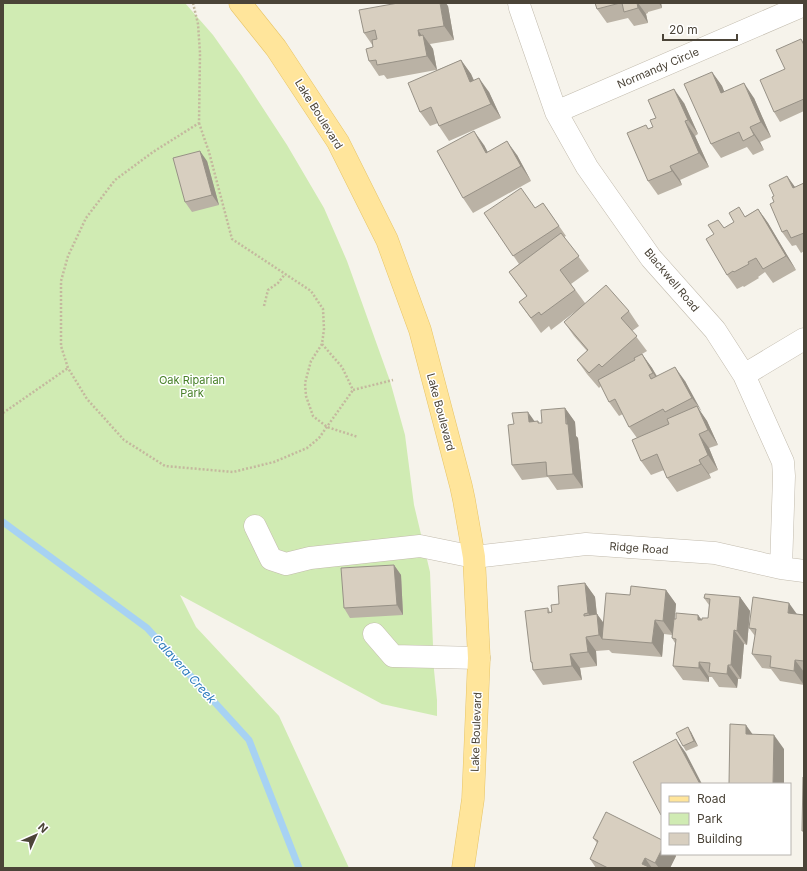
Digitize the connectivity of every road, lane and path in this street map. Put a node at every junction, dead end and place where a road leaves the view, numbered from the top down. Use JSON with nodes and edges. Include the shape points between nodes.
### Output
{"nodes":[{"id":1,"x":193,"y":3,"type":"edge"},
{"id":2,"x":240,"y":3,"type":"edge"},
{"id":3,"x":519,"y":3,"type":"edge"},
{"id":4,"x":804,"y":5,"type":"edge"},
{"id":5,"x":556,"y":112,"type":"junction"},
{"id":6,"x":199,"y":123,"type":"junction"},
{"id":7,"x":285,"y":274,"type":"junction"},
{"id":8,"x":264,"y":306,"type":"dead end"},
{"id":9,"x":804,"y":338,"type":"edge"},
{"id":10,"x":322,"y":344,"type":"junction"},
{"id":11,"x":68,"y":368,"type":"junction"},
{"id":12,"x":744,"y":375,"type":"junction"},
{"id":13,"x":393,"y":380,"type":"dead end"},
{"id":14,"x":352,"y":390,"type":"junction"},
{"id":15,"x":3,"y":413,"type":"edge"},
{"id":16,"x":327,"y":427,"type":"junction"},
{"id":17,"x":358,"y":437,"type":"dead end"},
{"id":18,"x":255,"y":526,"type":"dead end"},
{"id":19,"x":474,"y":557,"type":"junction"},
{"id":20,"x":781,"y":568,"type":"junction"},
{"id":21,"x":804,"y":571,"type":"edge"},
{"id":22,"x":374,"y":634,"type":"dead end"},
{"id":23,"x":479,"y":658,"type":"junction"},
{"id":24,"x":463,"y":868,"type":"edge"}],
"edges":[{"from":1,"to":6,"type":"path","via":[[198,24],[200,53]]},
{"from":2,"to":19,"type":"main road","name":"Lake Boulevard","via":[[276,48],[338,142],[387,240],[420,330],[461,486]]},
{"from":3,"to":5,"type":"street","name":"Blackwell Road"},
{"from":4,"to":5,"type":"street","name":"Normandy Circle"},
{"from":5,"to":12,"type":"street","name":"Blackwell Road","via":[[587,166],[651,258],[715,330]]},
{"from":6,"to":7,"type":"path","via":[[210,152],[232,239]]},
{"from":6,"to":11,"type":"path","via":[[115,180],[86,218],[68,256],[61,281],[62,346]]},
{"from":7,"to":8,"type":"path","via":[[268,290]]},
{"from":7,"to":10,"type":"path","via":[[311,291],[323,309]]},
{"from":9,"to":12,"type":"street"},
{"from":10,"to":14,"type":"path","via":[[342,367]]},
{"from":10,"to":16,"type":"path","via":[[311,361],[305,383],[306,396],[313,416]]},
{"from":11,"to":15,"type":"path"},
{"from":11,"to":16,"type":"path","via":[[87,399],[124,440],[165,466],[233,472],[274,462],[307,448]]},
{"from":12,"to":20,"type":"street","name":"Blackwell Road","via":[[783,462]]},
{"from":13,"to":14,"type":"path"},
{"from":14,"to":16,"type":"path"},
{"from":16,"to":17,"type":"path"},
{"from":18,"to":19,"type":"street","name":"Ridge Road","via":[[271,559],[286,564],[310,558],[420,546]]},
{"from":19,"to":20,"type":"street","name":"Ridge Road","via":[[586,544],[715,552]]},
{"from":19,"to":23,"type":"main road","name":"Lake Boulevard"},
{"from":20,"to":21,"type":"street","name":"Ridge Road"},
{"from":22,"to":23,"type":"street","via":[[393,656]]},
{"from":23,"to":24,"type":"main road","name":"Lake Boulevard","via":[[473,799]]}]}
